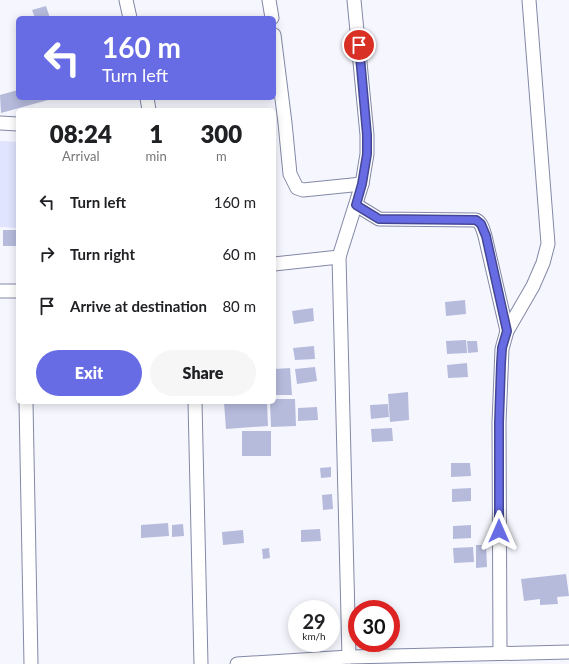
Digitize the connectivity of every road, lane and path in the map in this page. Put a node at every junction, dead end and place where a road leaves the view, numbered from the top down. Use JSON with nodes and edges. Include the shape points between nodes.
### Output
{"nodes":[{"id":1,"x":126,"y":0,"type":"edge"},
{"id":2,"x":270,"y":0,"type":"edge"},
{"id":3,"x":354,"y":0,"type":"edge"},
{"id":4,"x":529,"y":0,"type":"edge"},
{"id":5,"x":130,"y":16,"type":"edge"},
{"id":6,"x":272,"y":16,"type":"edge"},
{"id":7,"x":276,"y":51,"type":"edge"},
{"id":8,"x":0,"y":123,"type":"edge"},
{"id":9,"x":16,"y":124,"type":"edge"},
{"id":10,"x":362,"y":184,"type":"junction"},
{"id":11,"x":356,"y":205,"type":"junction"},
{"id":12,"x":339,"y":257,"type":"junction"},
{"id":13,"x":276,"y":264,"type":"edge"},
{"id":14,"x":0,"y":291,"type":"edge"},
{"id":15,"x":16,"y":291,"type":"edge"},
{"id":16,"x":507,"y":331,"type":"junction"},
{"id":17,"x":26,"y":404,"type":"edge"},
{"id":18,"x":196,"y":404,"type":"edge"},
{"id":19,"x":569,"y":652,"type":"edge"},
{"id":20,"x":500,"y":653,"type":"junction"},
{"id":21,"x":349,"y":657,"type":"junction"},
{"id":22,"x":538,"y":659,"type":"edge"},
{"id":23,"x":31,"y":664,"type":"edge"},
{"id":24,"x":201,"y":664,"type":"edge"},
{"id":25,"x":237,"y":664,"type":"edge"},
{"id":26,"x":245,"y":664,"type":"edge"}],
"edges":[{"from":1,"to":5,"type":"street"},
{"from":2,"to":6,"type":"street"},
{"from":3,"to":10,"type":"street","via":[[367,135]]},
{"from":4,"to":16,"type":"street","via":[[548,244],[533,286]]},
{"from":7,"to":10,"type":"street","via":[[290,174],[297,188],[303,190]]},
{"from":8,"to":9,"type":"street"},
{"from":10,"to":11,"type":"street"},
{"from":11,"to":12,"type":"street"},
{"from":11,"to":16,"type":"street","via":[[379,219],[479,222],[486,236]]},
{"from":12,"to":13,"type":"street"},
{"from":12,"to":21,"type":"street"},
{"from":14,"to":15,"type":"street"},
{"from":16,"to":20,"type":"street","via":[[502,348],[499,423]]},
{"from":17,"to":23,"type":"street"},
{"from":18,"to":24,"type":"street"},
{"from":19,"to":22,"type":"street"},
{"from":20,"to":21,"type":"street"},
{"from":20,"to":22,"type":"street"},
{"from":21,"to":26,"type":"street"},
{"from":25,"to":26,"type":"street"}]}
